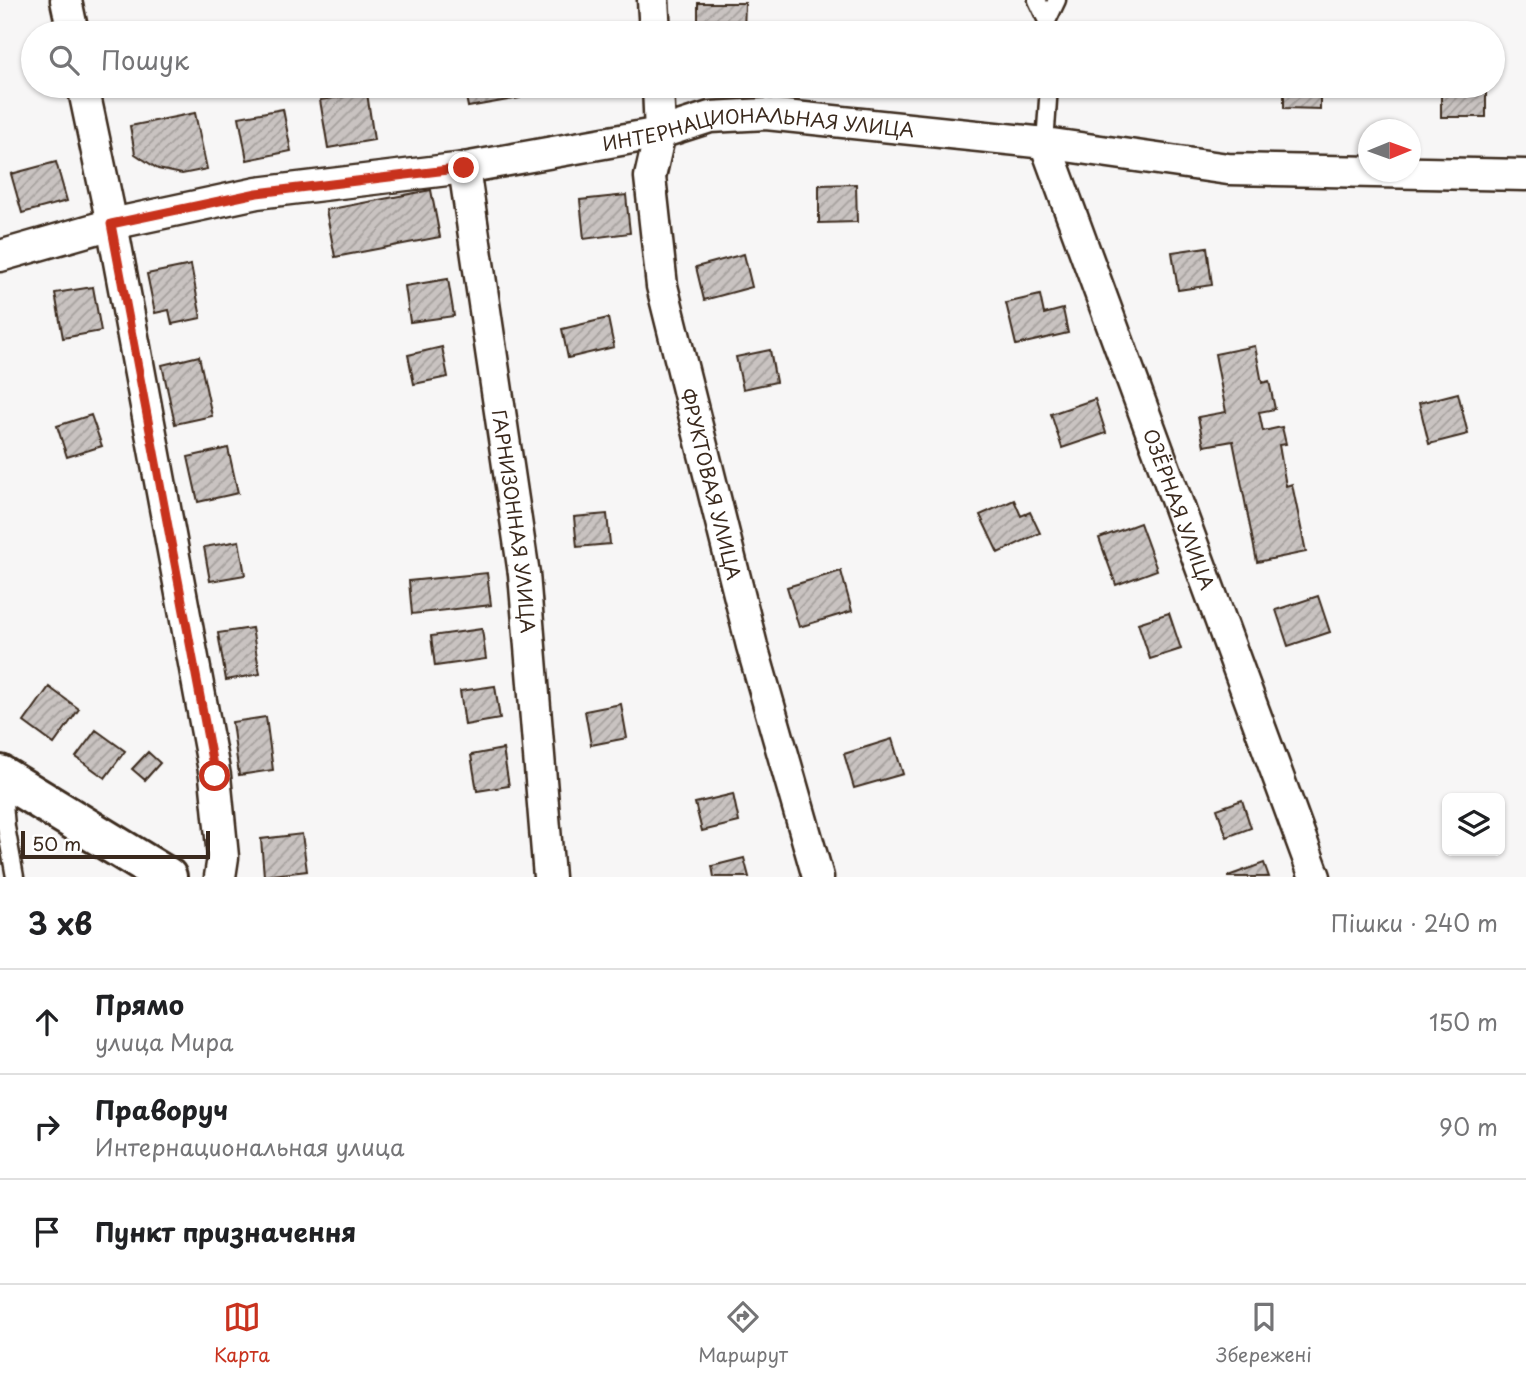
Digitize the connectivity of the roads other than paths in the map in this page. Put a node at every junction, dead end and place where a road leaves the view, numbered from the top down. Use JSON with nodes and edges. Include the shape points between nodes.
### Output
{"nodes":[{"id":1,"x":66,"y":0,"type":"edge"},
{"id":2,"x":653,"y":0,"type":"edge"},
{"id":3,"x":1037,"y":0,"type":"edge"},
{"id":4,"x":1057,"y":0,"type":"edge"},
{"id":5,"x":70,"y":21,"type":"edge"},
{"id":6,"x":654,"y":21,"type":"edge"},
{"id":7,"x":1045,"y":21,"type":"edge"},
{"id":8,"x":1049,"y":21,"type":"edge"},
{"id":9,"x":85,"y":98,"type":"edge"},
{"id":10,"x":659,"y":98,"type":"edge"},
{"id":11,"x":1048,"y":98,"type":"edge"},
{"id":12,"x":660,"y":133,"type":"junction"},
{"id":13,"x":1045,"y":143,"type":"junction"},
{"id":14,"x":464,"y":168,"type":"junction"},
{"id":15,"x":1526,"y":175,"type":"edge"},
{"id":16,"x":111,"y":224,"type":"junction"},
{"id":17,"x":0,"y":256,"type":"edge"},
{"id":18,"x":1,"y":776,"type":"edge"},
{"id":19,"x":15,"y":877,"type":"edge"},
{"id":20,"x":167,"y":877,"type":"edge"},
{"id":21,"x":220,"y":877,"type":"edge"},
{"id":22,"x":549,"y":877,"type":"edge"},
{"id":23,"x":818,"y":877,"type":"edge"},
{"id":24,"x":1315,"y":877,"type":"edge"}],
"edges":[{"from":1,"to":5,"type":"street"},
{"from":2,"to":6,"type":"street"},
{"from":3,"to":7,"type":"lane"},
{"from":4,"to":8,"type":"lane"},
{"from":9,"to":16,"type":"street"},
{"from":10,"to":12,"type":"street","name":"ФРУКТОВАЯ УЛИЦА"},
{"from":11,"to":13,"type":"lane"},
{"from":12,"to":13,"type":"street","name":"ИНТЕРНАЦИОНАЛЬНАЯ УЛИЦА","via":[[710,117],[766,114]]},
{"from":12,"to":14,"type":"street","name":"ИНТЕРНАЦИОНАЛЬНАЯ УЛИЦА"},
{"from":12,"to":23,"type":"street","name":"ФРУКТОВАЯ УЛИЦА","via":[[650,177],[662,286],[752,646]]},
{"from":13,"to":15,"type":"street","name":"ИНТЕРНАЦИОНАЛЬНАЯ УЛИЦА","via":[[1228,169]]},
{"from":13,"to":24,"type":"street","name":"ОЗЁРНАЯ УЛИЦА"},
{"from":14,"to":16,"type":"street","name":"ИНТЕРНАЦИОНАЛЬНАЯ УЛИЦА","via":[[257,193]]},
{"from":14,"to":22,"type":"street","name":"ГАРНИЗОННАЯ УЛИЦА","via":[[524,574]]},
{"from":16,"to":17,"type":"street","name":"ИНТЕРНАЦИОНАЛЬНАЯ УЛИЦА"},
{"from":16,"to":21,"type":"street","via":[[215,776],[223,857]]},
{"from":18,"to":19,"type":"lane"},
{"from":18,"to":20,"type":"main road"}]}
